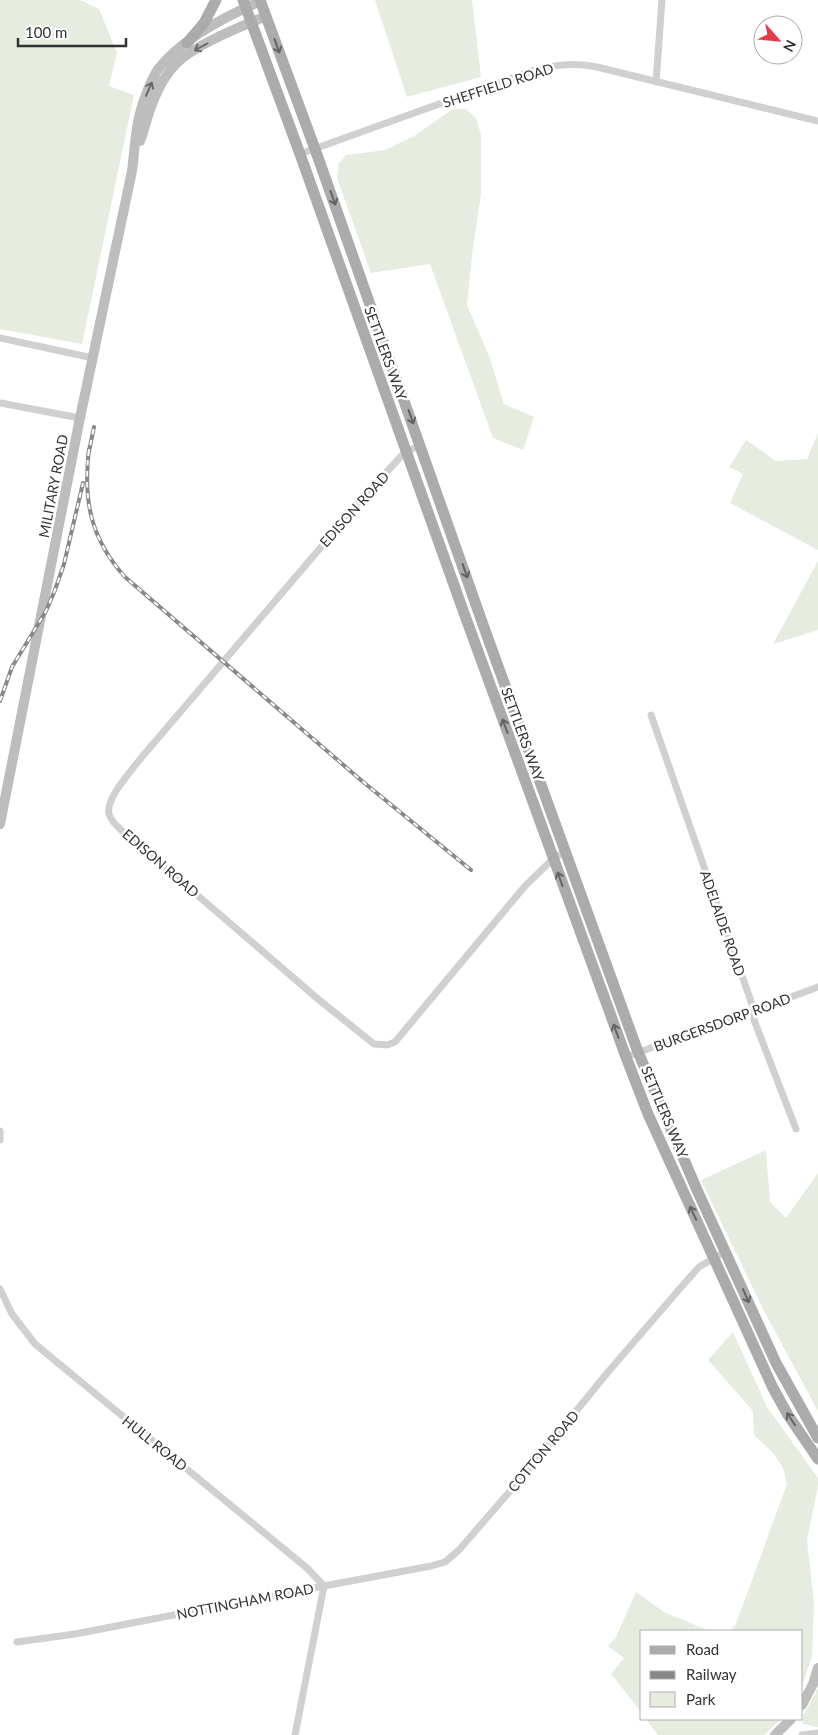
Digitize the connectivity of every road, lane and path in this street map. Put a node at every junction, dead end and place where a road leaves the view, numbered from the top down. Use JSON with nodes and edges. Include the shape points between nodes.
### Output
{"nodes":[{"id":1,"x":216,"y":0,"type":"edge"},
{"id":2,"x":662,"y":0,"type":"edge"},
{"id":3,"x":260,"y":1,"type":"edge"},
{"id":4,"x":245,"y":4,"type":"edge"},
{"id":5,"x":266,"y":16,"type":"junction"},
{"id":6,"x":252,"y":22,"type":"junction"},
{"id":7,"x":187,"y":43,"type":"junction"},
{"id":8,"x":656,"y":82,"type":"junction"},
{"id":9,"x":818,"y":122,"type":"edge"},
{"id":10,"x":315,"y":149,"type":"junction"},
{"id":11,"x":134,"y":153,"type":"junction"},
{"id":12,"x":300,"y":154,"type":"junction"},
{"id":13,"x":0,"y":338,"type":"edge"},
{"id":14,"x":93,"y":358,"type":"junction"},
{"id":15,"x":0,"y":402,"type":"edge"},
{"id":16,"x":80,"y":418,"type":"junction"},
{"id":17,"x":421,"y":446,"type":"junction"},
{"id":18,"x":406,"y":451,"type":"junction"},
{"id":19,"x":651,"y":715,"type":"dead end"},
{"id":20,"x":0,"y":824,"type":"edge"},
{"id":21,"x":566,"y":851,"type":"junction"},
{"id":22,"x":553,"y":859,"type":"junction"},
{"id":23,"x":818,"y":987,"type":"edge"},
{"id":24,"x":754,"y":1010,"type":"junction"},
{"id":25,"x":638,"y":1052,"type":"junction"},
{"id":26,"x":626,"y":1057,"type":"junction"},
{"id":27,"x":796,"y":1129,"type":"dead end"},
{"id":28,"x":0,"y":1131,"type":"edge"},
{"id":29,"x":0,"y":1140,"type":"edge"},
{"id":30,"x":726,"y":1251,"type":"junction"},
{"id":31,"x":713,"y":1258,"type":"junction"},
{"id":32,"x":0,"y":1289,"type":"edge"},
{"id":33,"x":818,"y":1438,"type":"edge"},
{"id":34,"x":818,"y":1459,"type":"edge"},
{"id":35,"x":324,"y":1586,"type":"junction"},
{"id":36,"x":17,"y":1642,"type":"dead end"},
{"id":37,"x":818,"y":1668,"type":"edge"},
{"id":38,"x":803,"y":1702,"type":"edge"},
{"id":39,"x":790,"y":1720,"type":"edge"},
{"id":40,"x":818,"y":1733,"type":"edge"},
{"id":41,"x":295,"y":1735,"type":"edge"},
{"id":42,"x":775,"y":1735,"type":"edge"},
{"id":43,"x":802,"y":1735,"type":"edge"}],
"edges":[{"from":1,"to":7,"type":"main road","via":[[204,23]]},
{"from":2,"to":8,"type":"street"},
{"from":3,"to":4,"type":"street","name":"MILITARY ROAD"},
{"from":3,"to":5,"type":"main road","name":"SETTLERS WAY"},
{"from":4,"to":6,"type":"main road","name":"SETTLERS WAY"},
{"from":4,"to":7,"type":"street","name":"MILITARY ROAD"},
{"from":5,"to":6,"type":"street","name":"MILITARY ROAD"},
{"from":5,"to":10,"type":"main road","name":"SETTLERS WAY","one_way":true},
{"from":6,"to":11,"type":"street","name":"MILITARY ROAD","one_way":true,"via":[[199,47],[174,65],[159,88]]},
{"from":6,"to":12,"type":"main road","name":"SETTLERS WAY"},
{"from":11,"to":7,"type":"street","name":"MILITARY ROAD","one_way":true,"via":[[138,120],[147,91],[159,69]]},
{"from":8,"to":9,"type":"street","name":"SHEFFIELD ROAD"},
{"from":8,"to":10,"type":"street","name":"SHEFFIELD ROAD","via":[[584,64],[554,65]]},
{"from":10,"to":12,"type":"street","name":"SHEFFIELD ROAD"},
{"from":10,"to":17,"type":"main road","name":"SETTLERS WAY","one_way":true},
{"from":11,"to":14,"type":"street","name":"MILITARY ROAD"},
{"from":12,"to":18,"type":"main road","name":"SETTLERS WAY"},
{"from":13,"to":14,"type":"street"},
{"from":14,"to":16,"type":"street","name":"MILITARY ROAD"},
{"from":15,"to":16,"type":"street"},
{"from":16,"to":20,"type":"street","name":"MILITARY ROAD"},
{"from":17,"to":18,"type":"street","name":"EDISON ROAD"},
{"from":17,"to":21,"type":"main road","name":"SETTLERS WAY","one_way":true},
{"from":22,"to":18,"type":"main road","name":"SETTLERS WAY","one_way":true},
{"from":18,"to":22,"type":"street","name":"EDISON ROAD","via":[[349,513],[141,758],[110,802],[110,815],[139,845],[318,999],[374,1044],[384,1046],[395,1042],[525,886]]},
{"from":19,"to":24,"type":"street","name":"ADELAIDE ROAD"},
{"from":21,"to":22,"type":"street","name":"EDISON ROAD"},
{"from":21,"to":25,"type":"main road","name":"SETTLERS WAY"},
{"from":26,"to":22,"type":"main road","name":"SETTLERS WAY","one_way":true},
{"from":23,"to":24,"type":"street","name":"BURGERSDORP ROAD"},
{"from":24,"to":25,"type":"street","name":"BURGERSDORP ROAD"},
{"from":24,"to":27,"type":"street","name":"ADELAIDE ROAD","via":[[754,1020]]},
{"from":25,"to":26,"type":"street","name":"BURGERSDORP ROAD"},
{"from":25,"to":30,"type":"main road","name":"SETTLERS WAY"},
{"from":31,"to":26,"type":"main road","name":"SETTLERS WAY","one_way":true},
{"from":28,"to":29,"type":"street"},
{"from":30,"to":31,"type":"street","name":"COTTON ROAD"},
{"from":30,"to":33,"type":"main road","name":"SETTLERS WAY","one_way":true,"via":[[776,1363]]},
{"from":34,"to":31,"type":"main road","name":"SETTLERS WAY","one_way":true,"via":[[773,1388]]},
{"from":31,"to":35,"type":"street","name":"COTTON ROAD","via":[[682,1285],[524,1476],[445,1562]]},
{"from":32,"to":35,"type":"street","name":"HULL ROAD","via":[[12,1314],[35,1344],[307,1568]]},
{"from":35,"to":36,"type":"street","name":"NOTTINGHAM ROAD","via":[[75,1634]]},
{"from":35,"to":41,"type":"street","name":"NOTTINGHAM ROAD"},
{"from":37,"to":38,"type":"street"},
{"from":39,"to":42,"type":"street"},
{"from":40,"to":43,"type":"street"}]}
